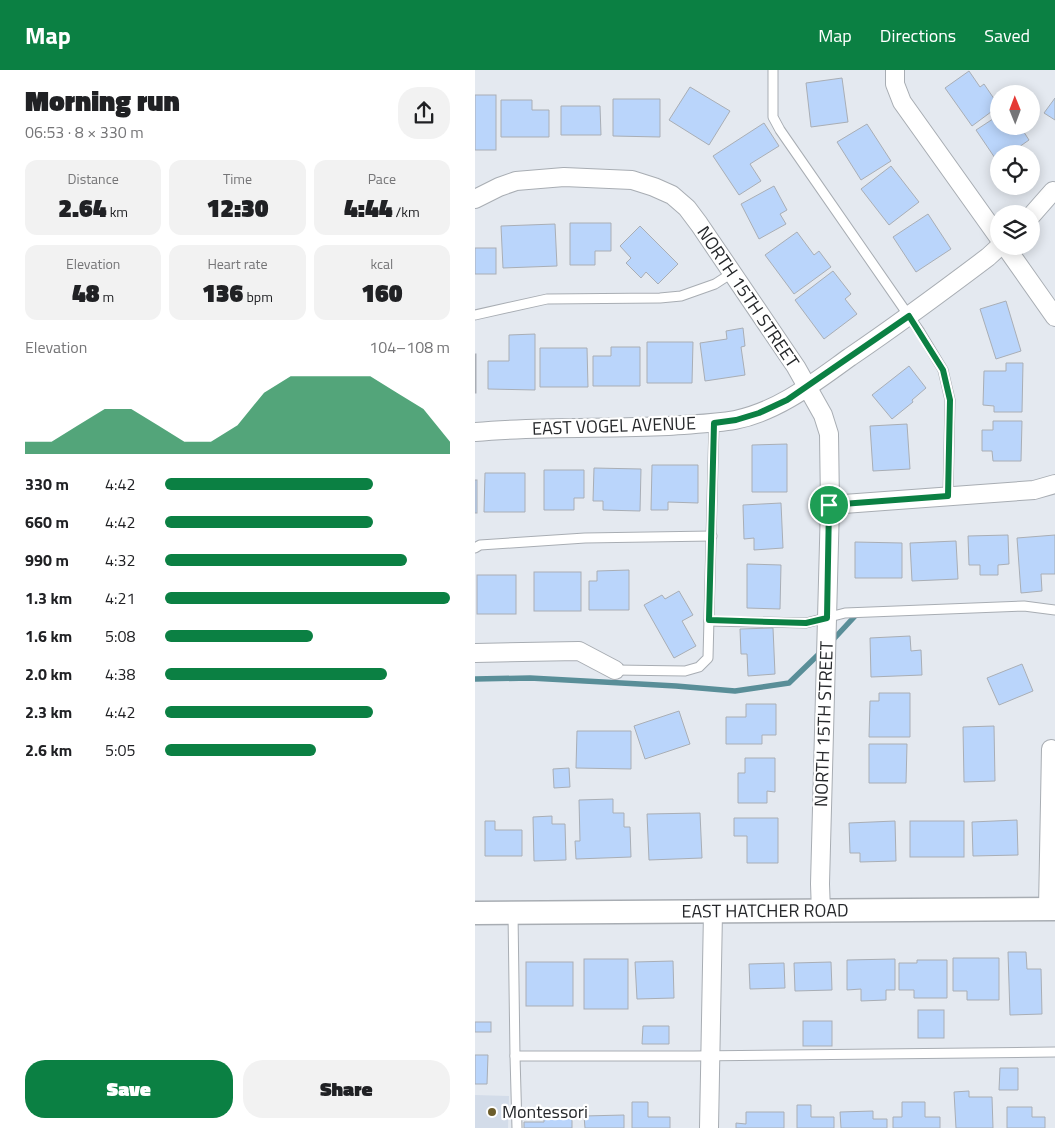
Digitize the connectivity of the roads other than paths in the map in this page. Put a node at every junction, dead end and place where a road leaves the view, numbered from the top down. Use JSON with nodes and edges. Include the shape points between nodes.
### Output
{"nodes":[{"id":1,"x":773,"y":70,"type":"edge"},
{"id":2,"x":895,"y":70,"type":"edge"},
{"id":3,"x":1053,"y":191,"type":"dead end"},
{"id":4,"x":475,"y":199,"type":"edge"},
{"id":5,"x":1040,"y":206,"type":"edge"},
{"id":6,"x":990,"y":225,"type":"edge"},
{"id":7,"x":990,"y":255,"type":"edge"},
{"id":8,"x":1011,"y":255,"type":"edge"},
{"id":9,"x":732,"y":273,"type":"junction"},
{"id":10,"x":475,"y":315,"type":"edge"},
{"id":11,"x":909,"y":316,"type":"junction"},
{"id":12,"x":1055,"y":317,"type":"edge"},
{"id":13,"x":806,"y":387,"type":"junction"},
{"id":14,"x":714,"y":423,"type":"junction"},
{"id":15,"x":475,"y":432,"type":"edge"},
{"id":16,"x":1055,"y":484,"type":"edge"},
{"id":17,"x":948,"y":496,"type":"junction"},
{"id":18,"x":829,"y":505,"type":"junction"},
{"id":19,"x":712,"y":536,"type":"junction"},
{"id":20,"x":475,"y":548,"type":"edge"},
{"id":21,"x":1055,"y":610,"type":"edge"},
{"id":22,"x":827,"y":618,"type":"junction"},
{"id":23,"x":709,"y":620,"type":"junction"},
{"id":24,"x":475,"y":653,"type":"edge"},
{"id":25,"x":615,"y":670,"type":"joint"},
{"id":26,"x":1051,"y":749,"type":"dead end"},
{"id":27,"x":1052,"y":909,"type":"edge"},
{"id":28,"x":713,"y":912,"type":"junction"},
{"id":29,"x":821,"y":912,"type":"junction"},
{"id":30,"x":475,"y":913,"type":"edge"},
{"id":31,"x":513,"y":913,"type":"junction"},
{"id":32,"x":1055,"y":1052,"type":"edge"},
{"id":33,"x":515,"y":1056,"type":"junction"},
{"id":34,"x":711,"y":1056,"type":"junction"},
{"id":35,"x":517,"y":1128,"type":"edge"},
{"id":36,"x":709,"y":1128,"type":"edge"}],
"edges":[{"from":1,"to":11,"type":"lane","via":[[773,117],[780,130]]},
{"from":2,"to":6,"type":"street","via":[[895,84],[902,102]]},
{"from":3,"to":5,"type":"street"},
{"from":4,"to":9,"type":"street","name":"NORTH 15TH STREET","via":[[516,181],[564,177],[632,180],[672,195],[687,208]]},
{"from":7,"to":11,"type":"street","name":"EAST VOGEL AVENUE"},
{"from":8,"to":12,"type":"street"},
{"from":9,"to":10,"type":"lane","via":[[715,284],[681,296],[547,299]]},
{"from":9,"to":13,"type":"street","name":"NORTH 15TH STREET","via":[[796,367]]},
{"from":11,"to":13,"type":"street","name":"EAST VOGEL AVENUE"},
{"from":11,"to":17,"type":"lane","via":[[943,370],[950,400]]},
{"from":13,"to":14,"type":"street","name":"EAST VOGEL AVENUE","via":[[759,413]]},
{"from":13,"to":18,"type":"street","name":"NORTH 15TH STREET","via":[[823,415],[829,434]]},
{"from":14,"to":15,"type":"street","name":"EAST VOGEL AVENUE"},
{"from":14,"to":19,"type":"lane"},
{"from":16,"to":17,"type":"street","via":[[1034,490]]},
{"from":17,"to":18,"type":"street"},
{"from":18,"to":22,"type":"street","name":"NORTH 15TH STREET"},
{"from":19,"to":20,"type":"lane","via":[[585,538]]},
{"from":19,"to":23,"type":"lane"},
{"from":21,"to":22,"type":"lane","via":[[1015,606],[845,613]]},
{"from":22,"to":23,"type":"lane","via":[[806,623]]},
{"from":22,"to":29,"type":"street","name":"NORTH 15TH STREET"},
{"from":23,"to":25,"type":"lane","via":[[708,658],[699,667],[685,671]]},
{"from":24,"to":25,"type":"street","via":[[579,651]]},
{"from":26,"to":27,"type":"street"},
{"from":27,"to":29,"type":"street","name":"EAST HATCHER ROAD"},
{"from":28,"to":29,"type":"street","name":"EAST HATCHER ROAD"},
{"from":28,"to":31,"type":"street","name":"EAST HATCHER ROAD"},
{"from":28,"to":34,"type":"street"},
{"from":30,"to":31,"type":"street","name":"EAST HATCHER ROAD"},
{"from":31,"to":33,"type":"lane"},
{"from":32,"to":34,"type":"lane"},
{"from":33,"to":34,"type":"lane"},
{"from":33,"to":35,"type":"lane"},
{"from":34,"to":36,"type":"street"}]}
